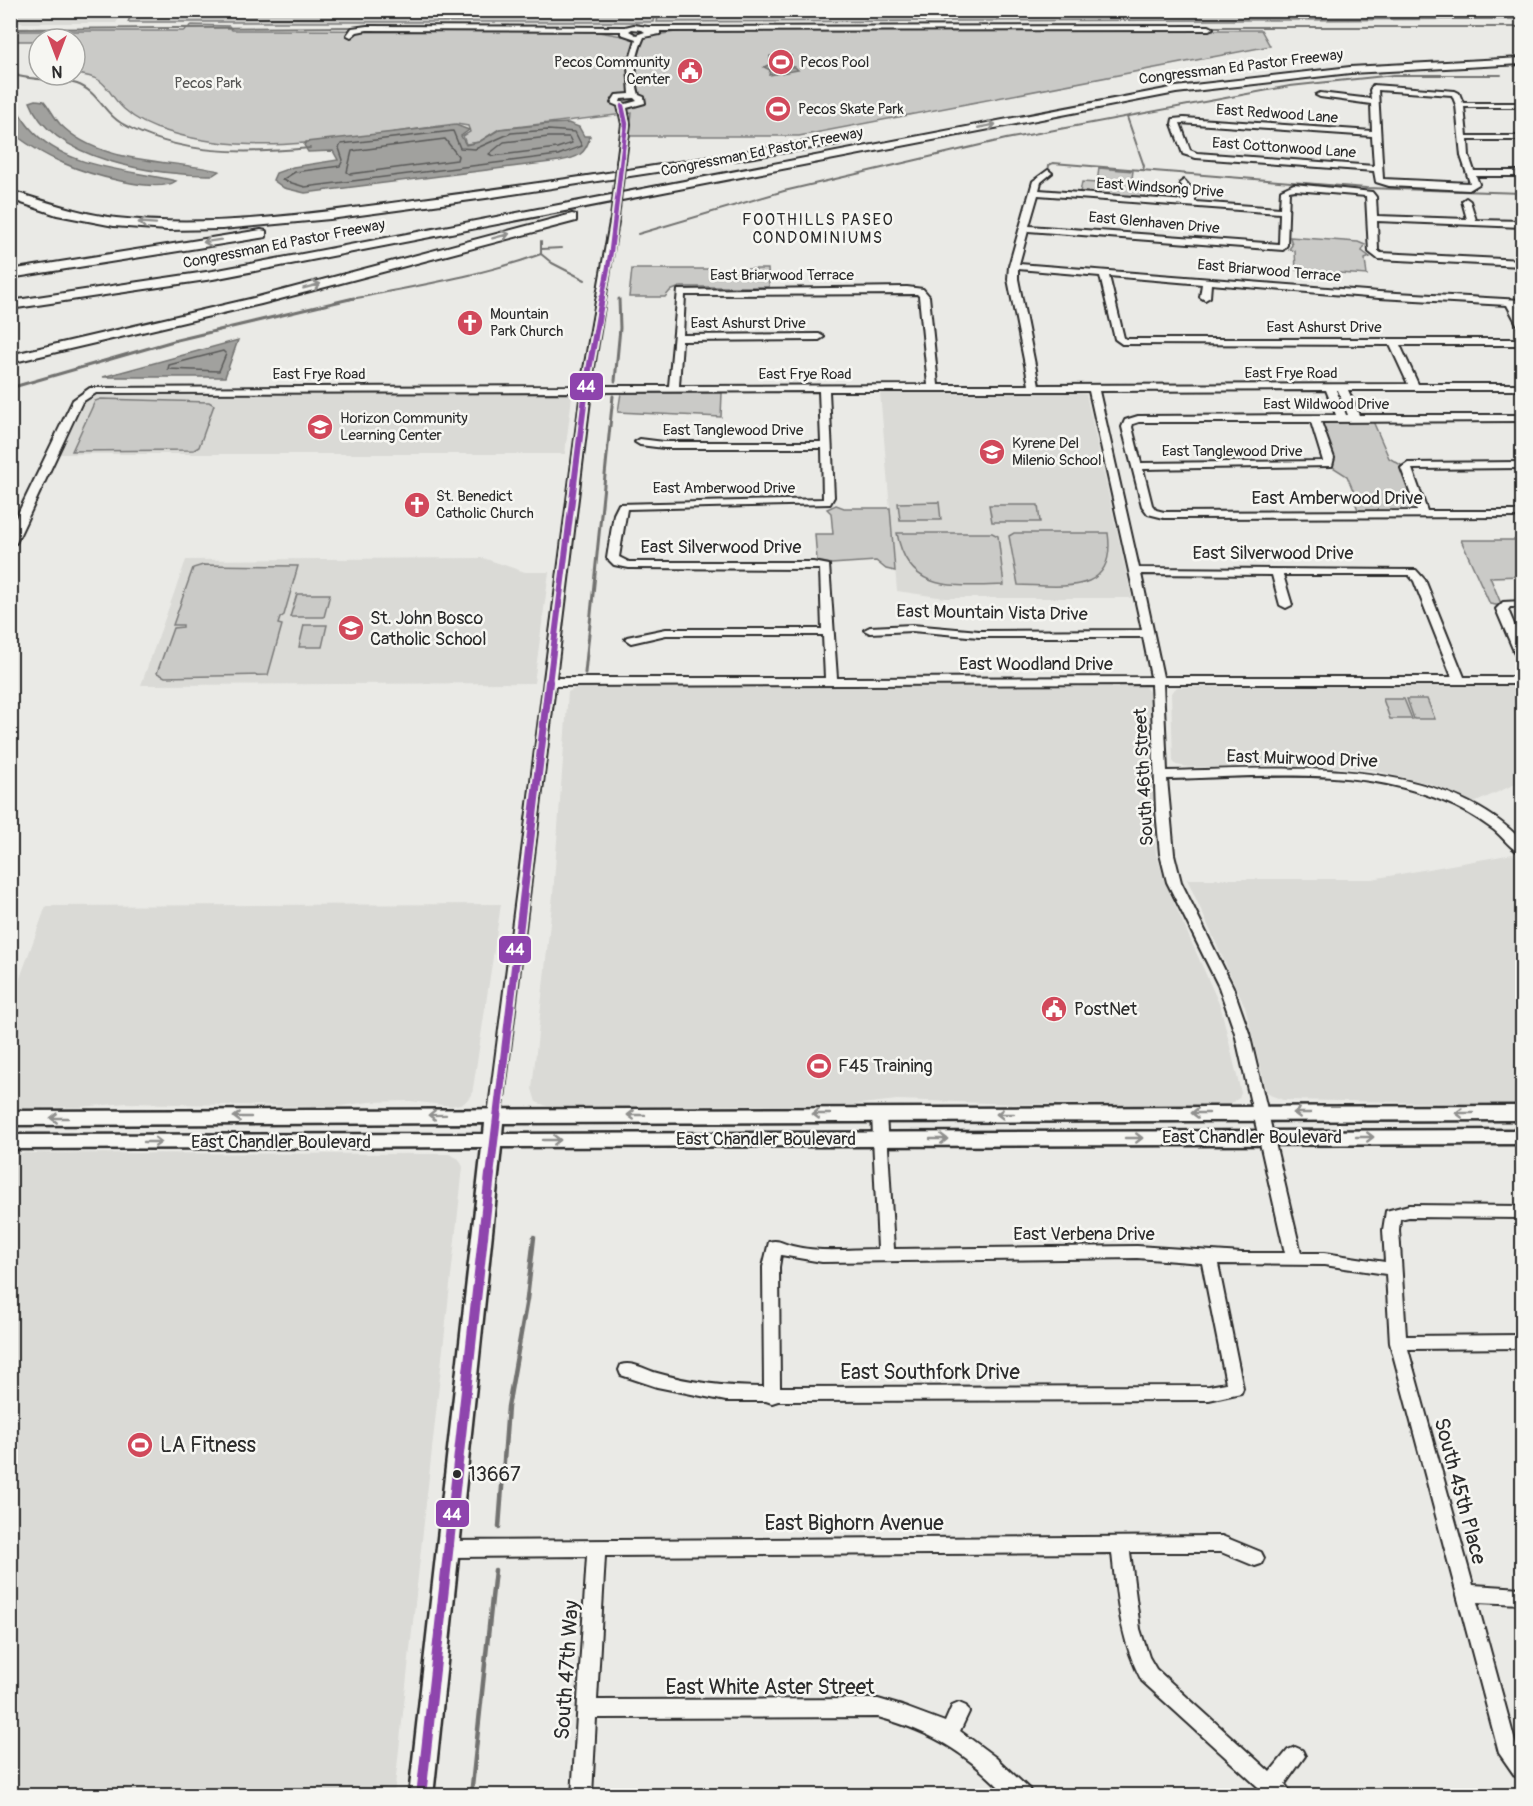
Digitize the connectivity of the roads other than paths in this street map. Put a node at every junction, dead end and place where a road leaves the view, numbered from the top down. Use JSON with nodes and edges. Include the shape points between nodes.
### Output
{"nodes":[{"id":1,"x":1209,"y":28,"type":"dead end"},
{"id":2,"x":627,"y":33,"type":"junction"},
{"id":3,"x":646,"y":33,"type":"junction"},
{"id":4,"x":351,"y":35,"type":"dead end"},
{"id":5,"x":635,"y":48,"type":"junction"},
{"id":6,"x":1522,"y":52,"type":"edge"},
{"id":7,"x":1522,"y":62,"type":"edge"},
{"id":8,"x":631,"y":83,"type":"junction"},
{"id":9,"x":1320,"y":95,"type":"dead end"},
{"id":10,"x":635,"y":96,"type":"junction"},
{"id":11,"x":622,"y":101,"type":"junction"},
{"id":12,"x":1375,"y":102,"type":"junction"},
{"id":13,"x":1460,"y":105,"type":"junction"},
{"id":14,"x":1522,"y":105,"type":"edge"},
{"id":15,"x":634,"y":106,"type":"junction"},
{"id":16,"x":626,"y":124,"type":"junction"},
{"id":17,"x":915,"y":128,"type":"junction"},
{"id":18,"x":1376,"y":134,"type":"junction"},
{"id":19,"x":929,"y":137,"type":"junction"},
{"id":20,"x":1463,"y":138,"type":"junction"},
{"id":21,"x":1522,"y":138,"type":"edge"},
{"id":22,"x":1189,"y":154,"type":"joint"},
{"id":23,"x":1377,"y":169,"type":"junction"},
{"id":24,"x":1048,"y":172,"type":"dead end"},
{"id":25,"x":1472,"y":173,"type":"junction"},
{"id":26,"x":1522,"y":174,"type":"edge"},
{"id":27,"x":580,"y":182,"type":"junction"},
{"id":28,"x":1184,"y":183,"type":"dead end"},
{"id":29,"x":1034,"y":192,"type":"junction"},
{"id":30,"x":10,"y":195,"type":"edge"},
{"id":31,"x":1466,"y":201,"type":"dead end"},
{"id":32,"x":1190,"y":204,"type":"junction"},
{"id":33,"x":1284,"y":211,"type":"junction"},
{"id":34,"x":1373,"y":218,"type":"junction"},
{"id":35,"x":1473,"y":223,"type":"junction"},
{"id":36,"x":1522,"y":224,"type":"edge"},
{"id":37,"x":1025,"y":228,"type":"junction"},
{"id":38,"x":1522,"y":263,"type":"edge"},
{"id":39,"x":1014,"y":266,"type":"junction"},
{"id":40,"x":1104,"y":273,"type":"junction"},
{"id":41,"x":10,"y":274,"type":"edge"},
{"id":42,"x":1207,"y":281,"type":"junction"},
{"id":43,"x":10,"y":294,"type":"edge"},
{"id":44,"x":1205,"y":297,"type":"dead end"},
{"id":45,"x":256,"y":301,"type":"junction"},
{"id":46,"x":1510,"y":302,"type":"junction"},
{"id":47,"x":1522,"y":303,"type":"edge"},
{"id":48,"x":10,"y":305,"type":"edge"},
{"id":49,"x":1522,"y":324,"type":"edge"},
{"id":50,"x":819,"y":337,"type":"dead end"},
{"id":51,"x":677,"y":338,"type":"junction"},
{"id":52,"x":1394,"y":342,"type":"junction"},
{"id":53,"x":1522,"y":342,"type":"edge"},
{"id":54,"x":10,"y":359,"type":"edge"},
{"id":55,"x":10,"y":367,"type":"edge"},
{"id":56,"x":1342,"y":387,"type":"junction"},
{"id":57,"x":1414,"y":387,"type":"junction"},
{"id":58,"x":1522,"y":387,"type":"edge"},
{"id":59,"x":1035,"y":388,"type":"junction"},
{"id":60,"x":1093,"y":388,"type":"junction"},
{"id":61,"x":1330,"y":388,"type":"junction"},
{"id":62,"x":586,"y":389,"type":"junction"},
{"id":63,"x":674,"y":389,"type":"junction"},
{"id":64,"x":825,"y":389,"type":"junction"},
{"id":65,"x":933,"y":389,"type":"junction"},
{"id":66,"x":1336,"y":403,"type":"junction"},
{"id":67,"x":1348,"y":403,"type":"junction"},
{"id":68,"x":1522,"y":418,"type":"edge"},
{"id":69,"x":1315,"y":419,"type":"junction"},
{"id":70,"x":1342,"y":419,"type":"junction"},
{"id":71,"x":1354,"y":419,"type":"junction"},
{"id":72,"x":640,"y":442,"type":"dead end"},
{"id":73,"x":827,"y":445,"type":"junction"},
{"id":74,"x":1522,"y":465,"type":"edge"},
{"id":75,"x":1137,"y":466,"type":"junction"},
{"id":76,"x":1423,"y":514,"type":"junction"},
{"id":77,"x":1522,"y":514,"type":"edge"},
{"id":78,"x":10,"y":543,"type":"edge"},
{"id":79,"x":618,"y":563,"type":"joint"},
{"id":80,"x":1134,"y":571,"type":"junction"},
{"id":81,"x":1276,"y":571,"type":"junction"},
{"id":82,"x":1522,"y":604,"type":"edge"},
{"id":83,"x":1286,"y":605,"type":"dead end"},
{"id":84,"x":870,"y":630,"type":"dead end"},
{"id":85,"x":828,"y":632,"type":"junction"},
{"id":86,"x":1149,"y":633,"type":"junction"},
{"id":87,"x":631,"y":639,"type":"dead end"},
{"id":88,"x":1522,"y":656,"type":"edge"},
{"id":89,"x":1459,"y":680,"type":"junction"},
{"id":90,"x":1522,"y":680,"type":"edge"},
{"id":91,"x":1158,"y":681,"type":"junction"},
{"id":92,"x":550,"y":682,"type":"junction"},
{"id":93,"x":831,"y":682,"type":"junction"},
{"id":94,"x":1161,"y":775,"type":"junction"},
{"id":95,"x":1522,"y":849,"type":"edge"},
{"id":96,"x":1258,"y":1113,"type":"junction"},
{"id":97,"x":1522,"y":1113,"type":"edge"},
{"id":98,"x":879,"y":1114,"type":"junction"},
{"id":99,"x":495,"y":1115,"type":"junction"},
{"id":100,"x":10,"y":1118,"type":"edge"},
{"id":101,"x":1264,"y":1137,"type":"junction"},
{"id":102,"x":1522,"y":1137,"type":"edge"},
{"id":103,"x":880,"y":1139,"type":"junction"},
{"id":104,"x":494,"y":1140,"type":"junction"},
{"id":105,"x":10,"y":1142,"type":"edge"},
{"id":106,"x":1522,"y":1212,"type":"edge"},
{"id":107,"x":886,"y":1256,"type":"junction"},
{"id":108,"x":1209,"y":1256,"type":"junction"},
{"id":109,"x":1294,"y":1258,"type":"junction"},
{"id":110,"x":1393,"y":1269,"type":"junction"},
{"id":111,"x":1522,"y":1341,"type":"edge"},
{"id":112,"x":1398,"y":1343,"type":"junction"},
{"id":113,"x":627,"y":1370,"type":"dead end"},
{"id":114,"x":772,"y":1396,"type":"junction"},
{"id":115,"x":1120,"y":1545,"type":"junction"},
{"id":116,"x":597,"y":1547,"type":"junction"},
{"id":117,"x":450,"y":1549,"type":"junction"},
{"id":118,"x":1255,"y":1558,"type":"dead end"},
{"id":119,"x":1464,"y":1593,"type":"junction"},
{"id":120,"x":1522,"y":1596,"type":"edge"},
{"id":121,"x":586,"y":1709,"type":"junction"},
{"id":122,"x":959,"y":1712,"type":"dead end"},
{"id":123,"x":950,"y":1733,"type":"junction"},
{"id":124,"x":1295,"y":1756,"type":"dead end"},
{"id":125,"x":1522,"y":1769,"type":"edge"},
{"id":126,"x":1277,"y":1790,"type":"edge"},
{"id":127,"x":421,"y":1796,"type":"edge"},
{"id":128,"x":582,"y":1796,"type":"edge"},
{"id":129,"x":1022,"y":1796,"type":"edge"}],
"edges":[{"from":1,"to":3,"type":"street","via":[[685,29]]},
{"from":2,"to":3,"type":"street"},
{"from":2,"to":4,"type":"street","via":[[588,29],[367,28]]},
{"from":2,"to":5,"type":"street"},
{"from":3,"to":5,"type":"street"},
{"from":5,"to":8,"type":"street"},
{"from":6,"to":17,"type":"highway","name":"Congressman Ed Pastor Freeway","via":[[1370,58],[1237,71]]},
{"from":19,"to":7,"type":"highway","name":"Congressman Ed Pastor Freeway","one_way":true,"via":[[1219,84],[1328,72]]},
{"from":8,"to":10,"type":"street"},
{"from":8,"to":11,"type":"street"},
{"from":9,"to":12,"type":"street"},
{"from":10,"to":11,"type":"street"},
{"from":10,"to":15,"type":"street","via":[[642,101]]},
{"from":11,"to":15,"type":"street"},
{"from":11,"to":16,"type":"street"},
{"from":12,"to":13,"type":"street","via":[[1376,87],[1455,93]]},
{"from":12,"to":18,"type":"street"},
{"from":13,"to":14,"type":"street"},
{"from":13,"to":20,"type":"street"},
{"from":15,"to":16,"type":"street"},
{"from":16,"to":62,"type":"street","bridge":true},
{"from":17,"to":27,"type":"highway"},
{"from":17,"to":43,"type":"highway","name":"Congressman Ed Pastor Freeway","via":[[226,263]]},
{"from":18,"to":22,"type":"street","name":"East Redwood Lane","via":[[1176,121]]},
{"from":18,"to":23,"type":"street"},
{"from":45,"to":19,"type":"highway","one_way":true,"via":[[622,205]]},
{"from":19,"to":48,"type":"highway","name":"Congressman Ed Pastor Freeway","via":[[222,273]]},
{"from":20,"to":21,"type":"street"},
{"from":20,"to":25,"type":"street"},
{"from":22,"to":23,"type":"street","name":"East Cottonwood Lane"},
{"from":23,"to":25,"type":"street","via":[[1382,182],[1473,186],[1476,184]]},
{"from":24,"to":29,"type":"street","via":[[1037,181]]},
{"from":25,"to":26,"type":"street"},
{"from":27,"to":30,"type":"highway","one_way":true,"via":[[298,219],[220,225],[95,218]]},
{"from":27,"to":41,"type":"highway","one_way":true},
{"from":28,"to":32,"type":"street","via":[[1191,192]]},
{"from":29,"to":32,"type":"street","name":"East Windsong Drive"},
{"from":29,"to":37,"type":"street"},
{"from":31,"to":35,"type":"street"},
{"from":32,"to":33,"type":"street","name":"East Windsong Drive"},
{"from":33,"to":34,"type":"street","via":[[1286,188],[1369,194]]},
{"from":33,"to":37,"type":"street","name":"East Glenhaven Drive","via":[[1280,248]]},
{"from":34,"to":35,"type":"street"},
{"from":34,"to":38,"type":"street","via":[[1374,252],[1378,255]]},
{"from":35,"to":36,"type":"street"},
{"from":37,"to":39,"type":"street"},
{"from":39,"to":40,"type":"street","name":"East Briarwood Terrace"},
{"from":39,"to":59,"type":"street","via":[[1013,279]]},
{"from":40,"to":42,"type":"street","name":"East Briarwood Terrace"},
{"from":40,"to":52,"type":"street","name":"East Ashurst Drive","via":[[1120,339],[1125,342]]},
{"from":42,"to":44,"type":"street"},
{"from":42,"to":46,"type":"street","name":"East Briarwood Terrace"},
{"from":45,"to":54,"type":"highway"},
{"from":45,"to":55,"type":"highway"},
{"from":46,"to":47,"type":"street","name":"East Briarwood Terrace"},
{"from":46,"to":49,"type":"street"},
{"from":50,"to":51,"type":"street","name":"East Ashurst Drive"},
{"from":51,"to":63,"type":"street"},
{"from":51,"to":65,"type":"street","name":"East Briarwood Terrace","via":[[681,292],[920,291],[924,296]]},
{"from":52,"to":53,"type":"street","name":"East Ashurst Drive"},
{"from":52,"to":57,"type":"street"},
{"from":56,"to":57,"type":"street","name":"East Frye Road"},
{"from":56,"to":61,"type":"street","name":"East Frye Road"},
{"from":56,"to":67,"type":"street"},
{"from":57,"to":58,"type":"street","name":"East Frye Road"},
{"from":59,"to":60,"type":"street","name":"East Frye Road"},
{"from":59,"to":65,"type":"street","name":"East Frye Road"},
{"from":60,"to":61,"type":"street","name":"East Frye Road"},
{"from":60,"to":80,"type":"street","name":"South 46th Street"},
{"from":61,"to":66,"type":"street"},
{"from":62,"to":63,"type":"street","name":"East Frye Road"},
{"from":62,"to":78,"type":"street","name":"East Frye Road","via":[[87,392],[78,400]]},
{"from":62,"to":92,"type":"street"},
{"from":63,"to":64,"type":"street","name":"East Frye Road"},
{"from":64,"to":65,"type":"street","name":"East Frye Road"},
{"from":64,"to":73,"type":"street"},
{"from":66,"to":67,"type":"street"},
{"from":66,"to":70,"type":"street"},
{"from":67,"to":71,"type":"street"},
{"from":68,"to":71,"type":"street","name":"East Wildwood Drive"},
{"from":69,"to":70,"type":"street","name":"East Wildwood Drive"},
{"from":69,"to":75,"type":"street","name":"East Wildwood Drive","via":[[1138,419],[1127,427]]},
{"from":69,"to":75,"type":"street","name":"East Tanglewood Drive","via":[[1328,464]]},
{"from":70,"to":71,"type":"street","name":"East Wildwood Drive"},
{"from":72,"to":73,"type":"street","name":"East Tanglewood Drive"},
{"from":73,"to":79,"type":"street","name":"East Amberwood Drive","via":[[826,502],[623,506],[613,558]]},
{"from":74,"to":76,"type":"street","via":[[1412,465],[1406,468]]},
{"from":75,"to":76,"type":"street","name":"East Amberwood Drive","via":[[1152,513]]},
{"from":76,"to":77,"type":"street","name":"East Amberwood Drive"},
{"from":79,"to":85,"type":"street","name":"East Silverwood Drive","via":[[825,567]]},
{"from":80,"to":81,"type":"street","name":"East Silverwood Drive"},
{"from":80,"to":86,"type":"street","name":"South 46th Street"},
{"from":81,"to":83,"type":"street"},
{"from":81,"to":89,"type":"street","name":"East Silverwood Drive","via":[[1412,572],[1419,580]]},
{"from":82,"to":88,"type":"street","via":[[1502,606]]},
{"from":84,"to":86,"type":"street","name":"East Mountain Vista Drive"},
{"from":85,"to":87,"type":"street","via":[[666,632]]},
{"from":85,"to":93,"type":"street"},
{"from":86,"to":91,"type":"street","name":"South 46th Street"},
{"from":89,"to":90,"type":"street","name":"East Woodland Drive"},
{"from":89,"to":91,"type":"street","name":"East Woodland Drive"},
{"from":91,"to":93,"type":"street","name":"East Woodland Drive"},
{"from":91,"to":94,"type":"street","name":"South 46th Street"},
{"from":92,"to":93,"type":"street","name":"East Woodland Drive"},
{"from":92,"to":99,"type":"street"},
{"from":94,"to":95,"type":"street","name":"East Muirwood Drive","via":[[1346,775],[1386,779],[1470,809],[1497,825]]},
{"from":94,"to":96,"type":"street","name":"South 46th Street","via":[[1170,866],[1230,997],[1242,1033]]},
{"from":97,"to":96,"type":"main road","name":"East Chandler Boulevard","one_way":true},
{"from":96,"to":98,"type":"main road","name":"East Chandler Boulevard","one_way":true},
{"from":96,"to":101,"type":"street","name":"South 46th Street"},
{"from":98,"to":99,"type":"main road","name":"East Chandler Boulevard","one_way":true},
{"from":98,"to":103,"type":"street"},
{"from":99,"to":100,"type":"main road","name":"East Chandler Boulevard","one_way":true},
{"from":99,"to":104,"type":"main road"},
{"from":101,"to":102,"type":"main road","name":"East Chandler Boulevard","one_way":true},
{"from":103,"to":101,"type":"main road","name":"East Chandler Boulevard","one_way":true},
{"from":101,"to":109,"type":"street","name":"South 46th Street"},
{"from":104,"to":103,"type":"main road","name":"East Chandler Boulevard","one_way":true},
{"from":103,"to":107,"type":"street"},
{"from":105,"to":104,"type":"main road","name":"East Chandler Boulevard","one_way":true},
{"from":104,"to":117,"type":"main road"},
{"from":106,"to":110,"type":"street","name":"South 45th Place","via":[[1392,1215]]},
{"from":107,"to":108,"type":"street","name":"East Verbena Drive","via":[[1137,1252]]},
{"from":107,"to":114,"type":"street","name":"East Verbena Drive","via":[[822,1256],[775,1246],[771,1267]]},
{"from":108,"to":109,"type":"street","name":"East Verbena Drive"},
{"from":108,"to":114,"type":"street","name":"East Southfork Drive","via":[[1235,1388],[1209,1394]]},
{"from":109,"to":110,"type":"street","name":"East Verbena Drive"},
{"from":110,"to":112,"type":"street","name":"South 45th Place"},
{"from":111,"to":112,"type":"street"},
{"from":112,"to":119,"type":"street","name":"South 45th Place"},
{"from":113,"to":114,"type":"street","name":"East Southfork Drive","via":[[726,1394]]},
{"from":115,"to":116,"type":"street","name":"East Bighorn Avenue"},
{"from":115,"to":118,"type":"street","name":"East Bighorn Avenue","via":[[1222,1544]]},
{"from":115,"to":126,"type":"street","via":[[1130,1622],[1138,1657],[1149,1675]]},
{"from":116,"to":117,"type":"street","name":"East Bighorn Avenue"},
{"from":116,"to":121,"type":"street","name":"South 47th Way"},
{"from":117,"to":127,"type":"main road"},
{"from":119,"to":120,"type":"street"},
{"from":119,"to":125,"type":"street","name":"South 45th Place","via":[[1509,1753]]},
{"from":121,"to":123,"type":"street","name":"East White Aster Street","via":[[878,1708],[917,1718]]},
{"from":121,"to":128,"type":"street","name":"South 47th Way"},
{"from":122,"to":123,"type":"street"},
{"from":123,"to":129,"type":"street","name":"East White Aster Street","via":[[986,1760]]},
{"from":124,"to":126,"type":"street"}]}
